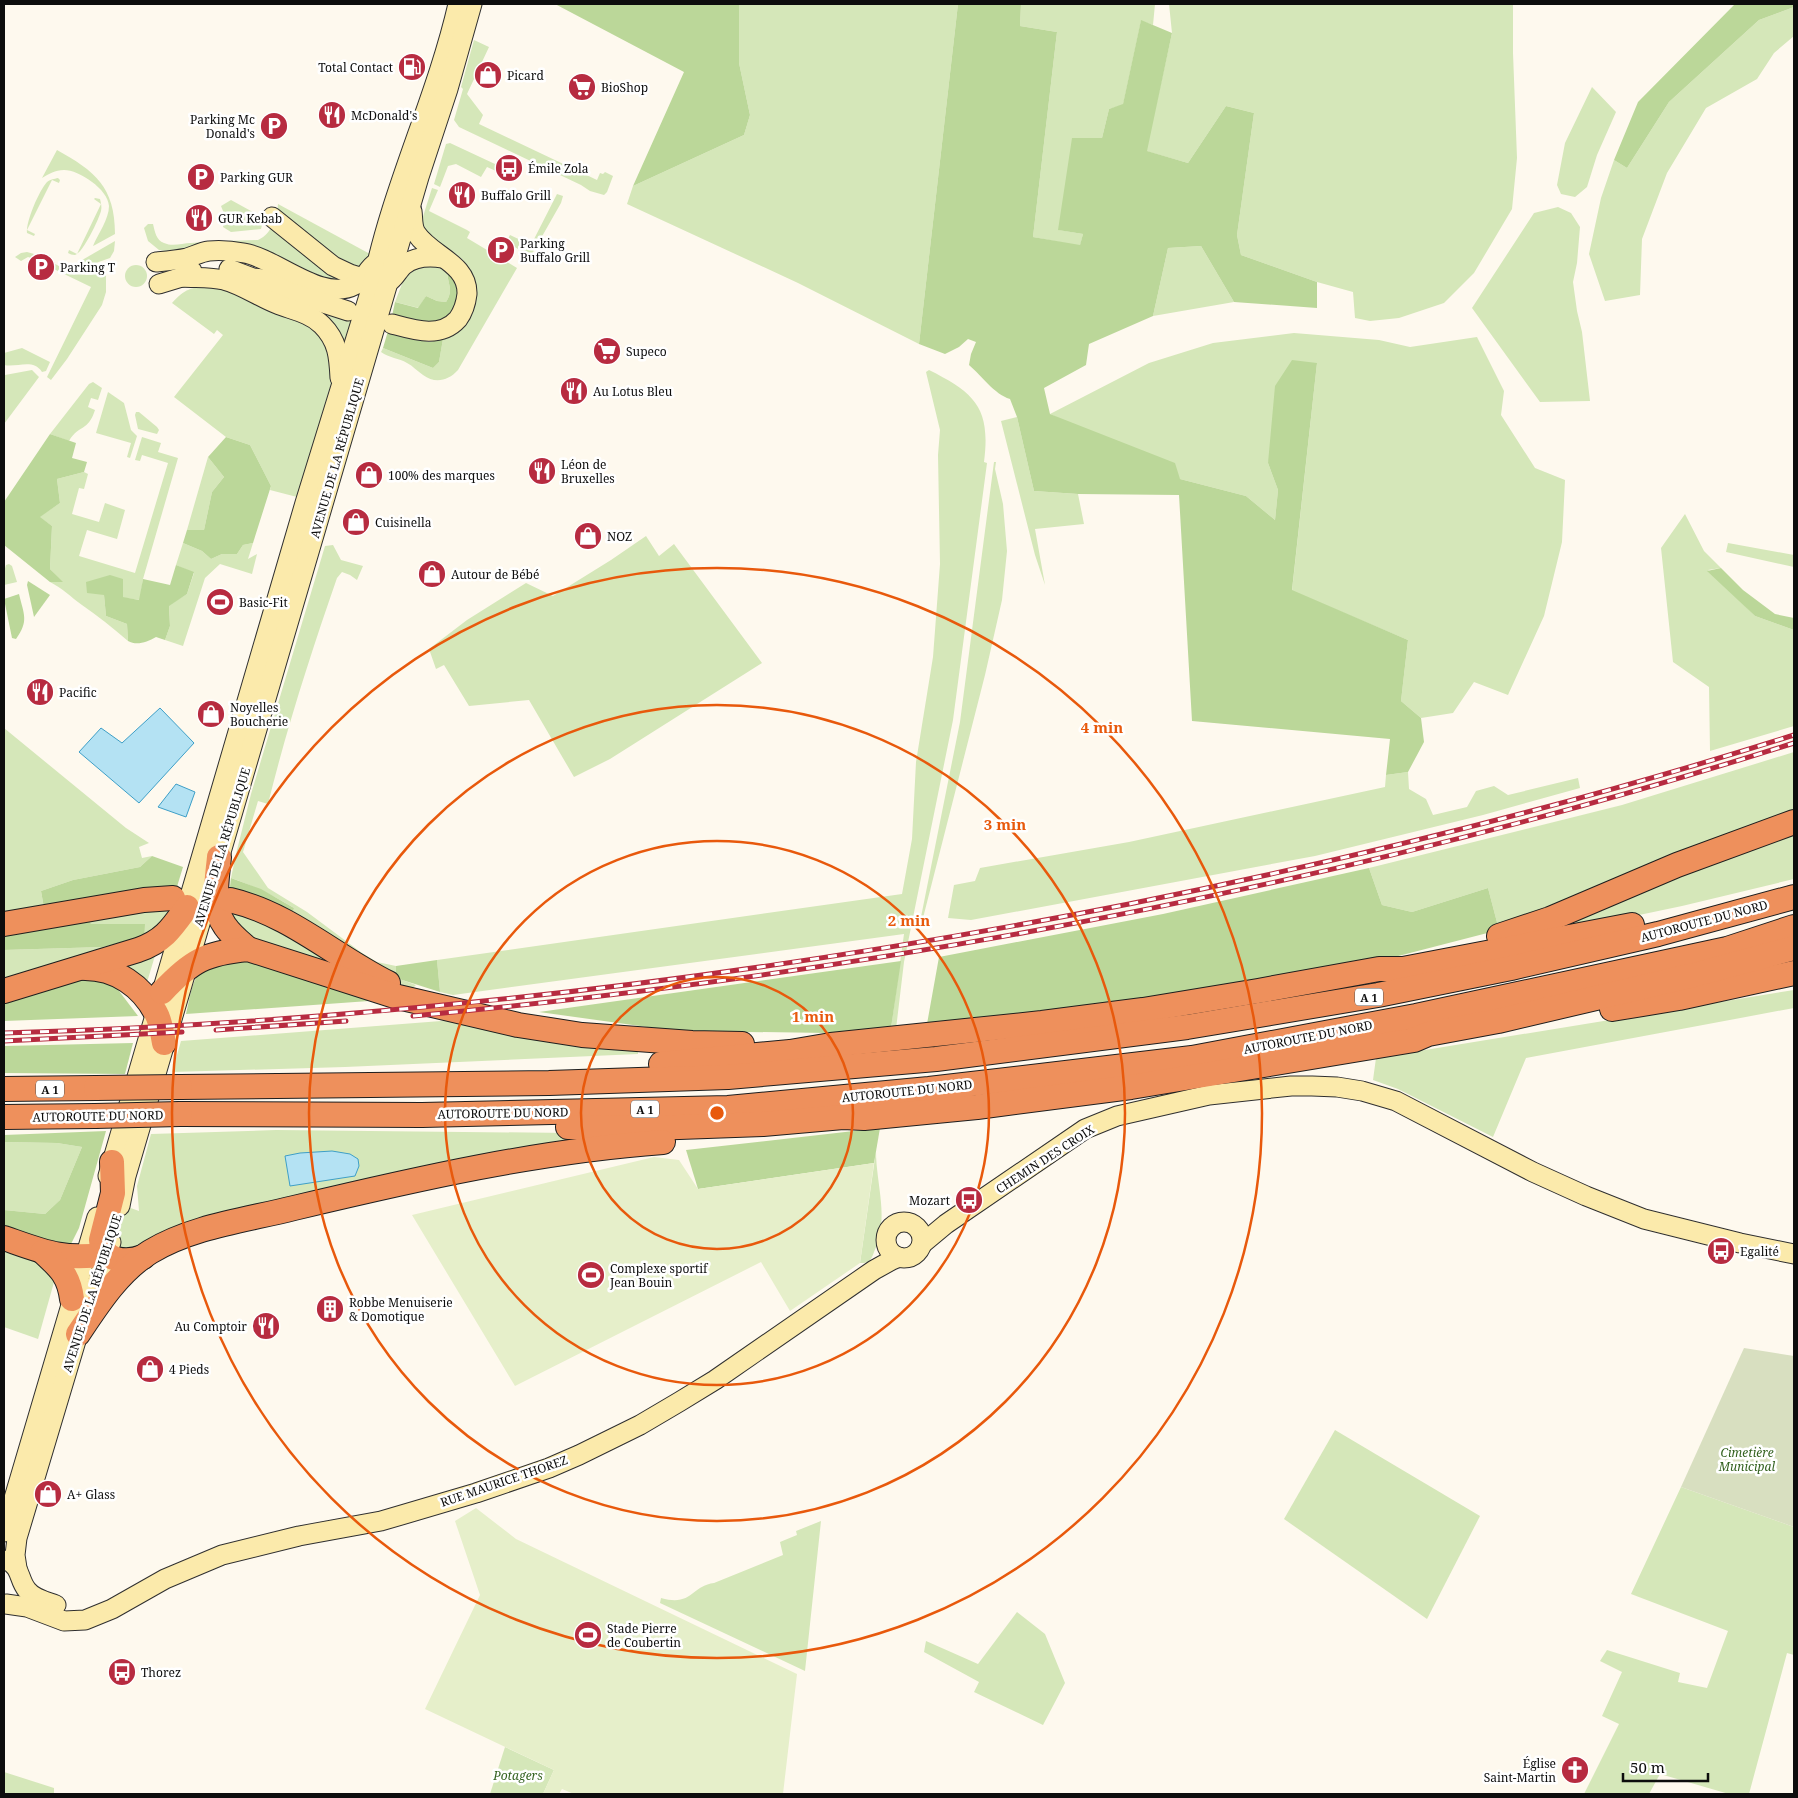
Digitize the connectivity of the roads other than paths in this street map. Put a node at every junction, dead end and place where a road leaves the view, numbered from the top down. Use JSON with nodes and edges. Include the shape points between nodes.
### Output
{"nodes":[{"id":1,"x":458,"y":4,"type":"edge"},
{"id":2,"x":472,"y":4,"type":"edge"},
{"id":3,"x":429,"y":123,"type":"junction"},
{"id":4,"x":411,"y":207,"type":"junction"},
{"id":5,"x":272,"y":217,"type":"dead end"},
{"id":6,"x":188,"y":258,"type":"junction"},
{"id":7,"x":443,"y":258,"type":"junction"},
{"id":8,"x":156,"y":262,"type":"dead end"},
{"id":9,"x":377,"y":262,"type":"junction"},
{"id":10,"x":182,"y":277,"type":"junction"},
{"id":11,"x":363,"y":278,"type":"junction"},
{"id":12,"x":263,"y":279,"type":"junction"},
{"id":13,"x":389,"y":282,"type":"junction"},
{"id":14,"x":159,"y":284,"type":"dead end"},
{"id":15,"x":348,"y":311,"type":"dead end"},
{"id":16,"x":392,"y":324,"type":"dead end"},
{"id":17,"x":341,"y":384,"type":"junction"},
{"id":18,"x":1794,"y":822,"type":"edge"},
{"id":19,"x":219,"y":857,"type":"junction"},
{"id":20,"x":1794,"y":896,"type":"edge"},
{"id":21,"x":230,"y":900,"type":"dead end"},
{"id":22,"x":180,"y":902,"type":"junction"},
{"id":23,"x":4,"y":924,"type":"edge"},
{"id":24,"x":1794,"y":927,"type":"edge"},
{"id":25,"x":1794,"y":948,"type":"edge"},
{"id":26,"x":248,"y":949,"type":"junction"},
{"id":27,"x":79,"y":968,"type":"junction"},
{"id":28,"x":1380,"y":969,"type":"junction"},
{"id":29,"x":186,"y":970,"type":"junction"},
{"id":30,"x":1794,"y":973,"type":"edge"},
{"id":31,"x":1794,"y":983,"type":"edge"},
{"id":32,"x":4,"y":991,"type":"edge"},
{"id":33,"x":1679,"y":998,"type":"junction"},
{"id":34,"x":159,"y":1003,"type":"junction"},
{"id":35,"x":444,"y":1008,"type":"junction"},
{"id":36,"x":1414,"y":1040,"type":"junction"},
{"id":37,"x":164,"y":1043,"type":"junction"},
{"id":38,"x":831,"y":1045,"type":"junction"},
{"id":39,"x":873,"y":1052,"type":"junction"},
{"id":40,"x":549,"y":1083,"type":"junction"},
{"id":41,"x":4,"y":1089,"type":"edge"},
{"id":42,"x":928,"y":1101,"type":"junction"},
{"id":43,"x":866,"y":1106,"type":"junction"},
{"id":44,"x":4,"y":1117,"type":"edge"},
{"id":45,"x":112,"y":1162,"type":"joint"},
{"id":46,"x":920,"y":1236,"type":"junction"},
{"id":47,"x":4,"y":1238,"type":"edge"},
{"id":48,"x":43,"y":1252,"type":"junction"},
{"id":49,"x":893,"y":1252,"type":"junction"},
{"id":50,"x":1794,"y":1254,"type":"edge"},
{"id":51,"x":96,"y":1256,"type":"junction"},
{"id":52,"x":143,"y":1257,"type":"junction"},
{"id":53,"x":72,"y":1299,"type":"junction"},
{"id":54,"x":78,"y":1334,"type":"junction"},
{"id":55,"x":4,"y":1532,"type":"edge"},
{"id":56,"x":14,"y":1569,"type":"edge"},
{"id":57,"x":5,"y":1605,"type":"edge"},
{"id":58,"x":99,"y":1614,"type":"junction"}],
"edges":[{"from":1,"to":3,"type":"main road","via":[[435,85]]},
{"from":2,"to":3,"type":"main road"},
{"from":3,"to":4,"type":"main road","name":"AVENUE DE LA RÉPUBLIQUE"},
{"from":3,"to":9,"type":"main road","name":"AVENUE DE LA RÉPUBLIQUE","via":[[404,170]]},
{"from":4,"to":7,"type":"main road","via":[[416,233]]},
{"from":4,"to":13,"type":"main road","name":"AVENUE DE LA RÉPUBLIQUE"},
{"from":5,"to":11,"type":"main road","via":[[333,266]]},
{"from":6,"to":8,"type":"main road"},
{"from":6,"to":11,"type":"main road","via":[[208,251],[252,255],[325,288],[345,289]]},
{"from":6,"to":12,"type":"main road","via":[[233,262]]},
{"from":7,"to":13,"type":"main road","via":[[414,259],[404,264]]},
{"from":7,"to":16,"type":"main road","via":[[455,266],[466,284],[466,299],[459,317],[446,328],[428,332]]},
{"from":9,"to":11,"type":"main road"},
{"from":9,"to":17,"type":"main road","name":"AVENUE DE LA RÉPUBLIQUE","via":[[370,295]]},
{"from":10,"to":12,"type":"main road","via":[[194,270],[213,266]]},
{"from":10,"to":14,"type":"main road"},
{"from":10,"to":17,"type":"main road","via":[[211,278],[235,284],[318,321],[339,354]]},
{"from":12,"to":15,"type":"main road","via":[[290,292]]},
{"from":13,"to":19,"type":"main road","name":"AVENUE DE LA RÉPUBLIQUE"},
{"from":17,"to":22,"type":"main road","name":"AVENUE DE LA RÉPUBLIQUE"},
{"from":18,"to":28,"type":"highway","via":[[1677,865],[1550,920]]},
{"from":19,"to":26,"type":"highway","via":[[216,889],[219,915],[225,927]]},
{"from":19,"to":29,"type":"main road","name":"AVENUE DE LA RÉPUBLIQUE"},
{"from":20,"to":28,"type":"highway","via":[[1403,969]]},
{"from":20,"to":39,"type":"highway","name":"AUTOROUTE DU NORD","number":"A 1","via":[[1658,934],[1378,995],[1187,1026],[936,1059]]},
{"from":21,"to":35,"type":"highway","via":[[277,916],[356,966]]},
{"from":22,"to":23,"type":"highway","via":[[144,900]]},
{"from":22,"to":27,"type":"highway","via":[[167,934],[154,943]]},
{"from":22,"to":34,"type":"main road","name":"AVENUE DE LA RÉPUBLIQUE"},
{"from":24,"to":42,"type":"highway","name":"AUTOROUTE DU NORD","number":"A 1","via":[[1727,949],[1407,1018],[1192,1058]]},
{"from":25,"to":36,"type":"highway","via":[[1694,975],[1428,1034]]},
{"from":26,"to":29,"type":"highway","via":[[214,953]]},
{"from":26,"to":35,"type":"highway","via":[[398,997]]},
{"from":27,"to":32,"type":"highway"},
{"from":27,"to":34,"type":"highway","via":[[102,970],[123,978],[145,998]]},
{"from":28,"to":39,"type":"highway","via":[[1143,1010],[940,1035]]},
{"from":29,"to":34,"type":"highway"},
{"from":29,"to":37,"type":"main road","name":"AVENUE DE LA RÉPUBLIQUE"},
{"from":30,"to":33,"type":"highway"},
{"from":31,"to":33,"type":"highway"},
{"from":33,"to":36,"type":"highway","via":[[1430,1041]]},
{"from":34,"to":37,"type":"highway"},
{"from":34,"to":45,"type":"main road","name":"AVENUE DE LA RÉPUBLIQUE"},
{"from":35,"to":38,"type":"highway","via":[[582,1035],[692,1043]]},
{"from":36,"to":42,"type":"highway","via":[[1131,1087],[977,1108]]},
{"from":37,"to":51,"type":"main road","name":"AVENUE DE LA RÉPUBLIQUE","via":[[119,1212]]},
{"from":38,"to":39,"type":"highway"},
{"from":38,"to":40,"type":"highway","via":[[790,1052],[596,1069]]},
{"from":39,"to":40,"type":"highway","name":"AUTOROUTE DU NORD","number":"A 1","via":[[728,1077]]},
{"from":40,"to":41,"type":"highway","name":"AUTOROUTE DU NORD","number":"A 1","bridge":true},
{"from":42,"to":43,"type":"highway"},
{"from":43,"to":44,"type":"highway","name":"AUTOROUTE DU NORD","bridge":true,"via":[[843,1117],[651,1128],[440,1124],[422,1114]]},
{"from":43,"to":52,"type":"highway","via":[[844,1124],[607,1146],[507,1161],[393,1184],[205,1230],[171,1241]]},
{"from":45,"to":51,"type":"highway","via":[[113,1193],[102,1246]]},
{"from":46,"to":49,"type":"main road","via":[[919,1251],[913,1256],[906,1258]]},
{"from":46,"to":49,"type":"main road","via":[[910,1223],[893,1226],[888,1234]]},
{"from":46,"to":50,"type":"main road","name":"CHEMIN DES CROIX","via":[[937,1233],[1085,1129],[1117,1116],[1209,1095],[1312,1086],[1362,1091],[1396,1101],[1533,1172],[1644,1219]]},
{"from":47,"to":48,"type":"highway"},
{"from":48,"to":51,"type":"highway","via":[[69,1257]]},
{"from":48,"to":53,"type":"highway","via":[[67,1277]]},
{"from":49,"to":58,"type":"main road","name":"RUE MAURICE THOREZ","via":[[874,1270],[679,1402],[579,1455],[442,1504],[381,1521],[222,1555],[165,1579]]},
{"from":51,"to":52,"type":"highway","via":[[126,1261]]},
{"from":51,"to":53,"type":"main road","name":"AVENUE DE LA RÉPUBLIQUE"},
{"from":51,"to":54,"type":"main road","name":"AVENUE DE LA RÉPUBLIQUE"},
{"from":52,"to":54,"type":"highway","via":[[107,1292]]},
{"from":53,"to":55,"type":"main road","name":"AVENUE DE LA RÉPUBLIQUE"},
{"from":54,"to":56,"type":"main road","name":"AVENUE DE LA RÉPUBLIQUE","via":[[17,1538]]},
{"from":56,"to":57,"type":"main road","via":[[21,1587]]},
{"from":56,"to":58,"type":"main road","via":[[26,1589],[37,1598],[74,1611]]},
{"from":57,"to":58,"type":"main road","name":"RUE MAURICE THOREZ","via":[[27,1607],[64,1621],[85,1620]]}]}
